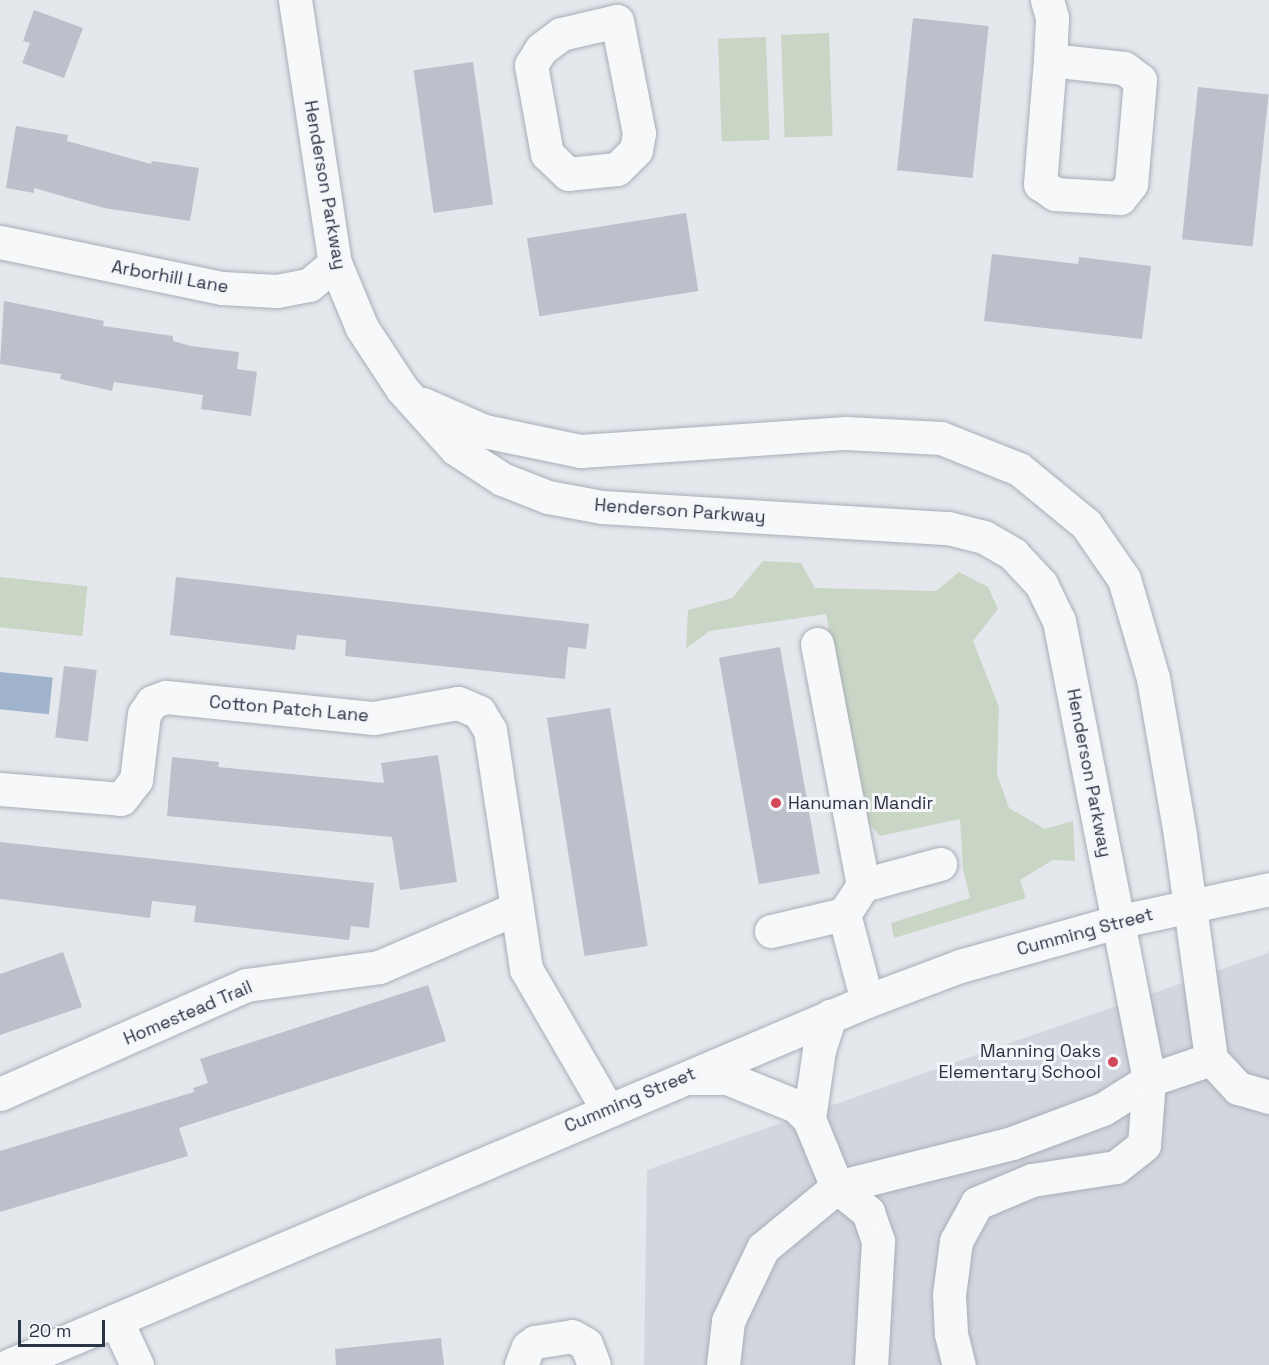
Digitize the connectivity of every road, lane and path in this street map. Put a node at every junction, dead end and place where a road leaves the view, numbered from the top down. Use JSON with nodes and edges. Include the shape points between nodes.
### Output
{"nodes":[{"id":1,"x":295,"y":0,"type":"edge"},
{"id":2,"x":1047,"y":0,"type":"edge"},
{"id":3,"x":611,"y":11,"type":"edge"},
{"id":4,"x":1050,"y":60,"type":"junction"},
{"id":5,"x":0,"y":242,"type":"edge"},
{"id":6,"x":335,"y":263,"type":"junction"},
{"id":7,"x":402,"y":389,"type":"junction"},
{"id":8,"x":817,"y":644,"type":"dead end"},
{"id":9,"x":0,"y":789,"type":"edge"},
{"id":10,"x":940,"y":864,"type":"dead end"},
{"id":11,"x":863,"y":885,"type":"junction"},
{"id":12,"x":1269,"y":889,"type":"edge"},
{"id":13,"x":1190,"y":906,"type":"junction"},
{"id":14,"x":518,"y":908,"type":"junction"},
{"id":15,"x":844,"y":914,"type":"junction"},
{"id":16,"x":1117,"y":922,"type":"junction"},
{"id":17,"x":771,"y":931,"type":"dead end"},
{"id":18,"x":867,"y":1001,"type":"junction"},
{"id":19,"x":830,"y":1016,"type":"junction"},
{"id":20,"x":1211,"y":1059,"type":"junction"},
{"id":21,"x":682,"y":1078,"type":"junction"},
{"id":22,"x":1149,"y":1080,"type":"junction"},
{"id":23,"x":0,"y":1094,"type":"edge"},
{"id":24,"x":1269,"y":1097,"type":"edge"},
{"id":25,"x":607,"y":1109,"type":"junction"},
{"id":26,"x":809,"y":1119,"type":"junction"},
{"id":27,"x":837,"y":1187,"type":"junction"},
{"id":28,"x":116,"y":1320,"type":"junction"},
{"id":29,"x":10,"y":1365,"type":"edge"},
{"id":30,"x":136,"y":1365,"type":"edge"},
{"id":31,"x":521,"y":1365,"type":"edge"},
{"id":32,"x":594,"y":1365,"type":"edge"},
{"id":33,"x":723,"y":1365,"type":"edge"},
{"id":34,"x":871,"y":1365,"type":"edge"},
{"id":35,"x":959,"y":1365,"type":"edge"}],
"edges":[{"from":1,"to":6,"type":"street","name":"Henderson Parkway"},
{"from":2,"to":4,"type":"street","via":[[1052,18]]},
{"from":3,"to":3,"type":"street","via":[[639,133],[636,150],[617,169],[568,174],[547,154],[531,65],[541,49],[561,34]]},
{"from":4,"to":4,"type":"street","via":[[1124,68],[1140,80],[1131,184],[1120,198],[1055,194],[1040,184]]},
{"from":5,"to":6,"type":"street","name":"Arborhill Lane","via":[[222,288],[276,291],[309,285]]},
{"from":6,"to":7,"type":"street","name":"Henderson Parkway","via":[[362,328]]},
{"from":7,"to":13,"type":"street","via":[[431,411],[484,431],[581,451],[846,433],[941,438],[1020,469],[1086,524],[1124,579],[1153,678]]},
{"from":7,"to":16,"type":"street","name":"Henderson Parkway","via":[[456,449],[502,479],[548,497],[602,507],[948,528],[984,537],[1013,554],[1041,584],[1059,621]]},
{"from":8,"to":11,"type":"street"},
{"from":9,"to":14,"type":"street","name":"Cotton Patch Lane","via":[[121,799],[136,780],[144,714],[152,702],[166,697],[374,718],[458,703],[479,712],[490,730]]},
{"from":10,"to":11,"type":"street"},
{"from":11,"to":15,"type":"street"},
{"from":12,"to":13,"type":"street","name":"Cumming Street"},
{"from":13,"to":16,"type":"street","name":"Cumming Street"},
{"from":13,"to":20,"type":"street"},
{"from":14,"to":23,"type":"street","name":"Homestead Trail","via":[[379,968],[246,985]]},
{"from":14,"to":25,"type":"street","name":"Cotton Patch Lane","via":[[526,969]]},
{"from":15,"to":17,"type":"street"},
{"from":15,"to":18,"type":"street"},
{"from":16,"to":18,"type":"street","name":"Cumming Street","via":[[960,966]]},
{"from":16,"to":22,"type":"street","name":"Henderson Parkway"},
{"from":18,"to":19,"type":"street","name":"Cumming Street"},
{"from":19,"to":21,"type":"street","name":"Cumming Street"},
{"from":19,"to":26,"type":"street","via":[[819,1050]]},
{"from":20,"to":22,"type":"street"},
{"from":20,"to":24,"type":"street","via":[[1238,1088]]},
{"from":21,"to":25,"type":"street","name":"Cumming Street"},
{"from":21,"to":26,"type":"street","via":[[727,1078],[796,1106]]},
{"from":22,"to":27,"type":"street","via":[[1103,1109],[1012,1143]]},
{"from":22,"to":35,"type":"street","name":"Henderson Parkway","via":[[1144,1145],[1116,1167],[1032,1180],[977,1203],[956,1241],[949,1295],[951,1334]]},
{"from":25,"to":28,"type":"street","name":"Cumming Street"},
{"from":26,"to":27,"type":"street"},
{"from":27,"to":33,"type":"street","via":[[763,1248],[728,1321]]},
{"from":27,"to":34,"type":"street","via":[[868,1212],[878,1241]]},
{"from":28,"to":29,"type":"street","name":"Cumming Street"},
{"from":28,"to":30,"type":"street"},
{"from":31,"to":32,"type":"street","via":[[528,1347],[535,1342],[572,1336],[586,1344]]}]}
